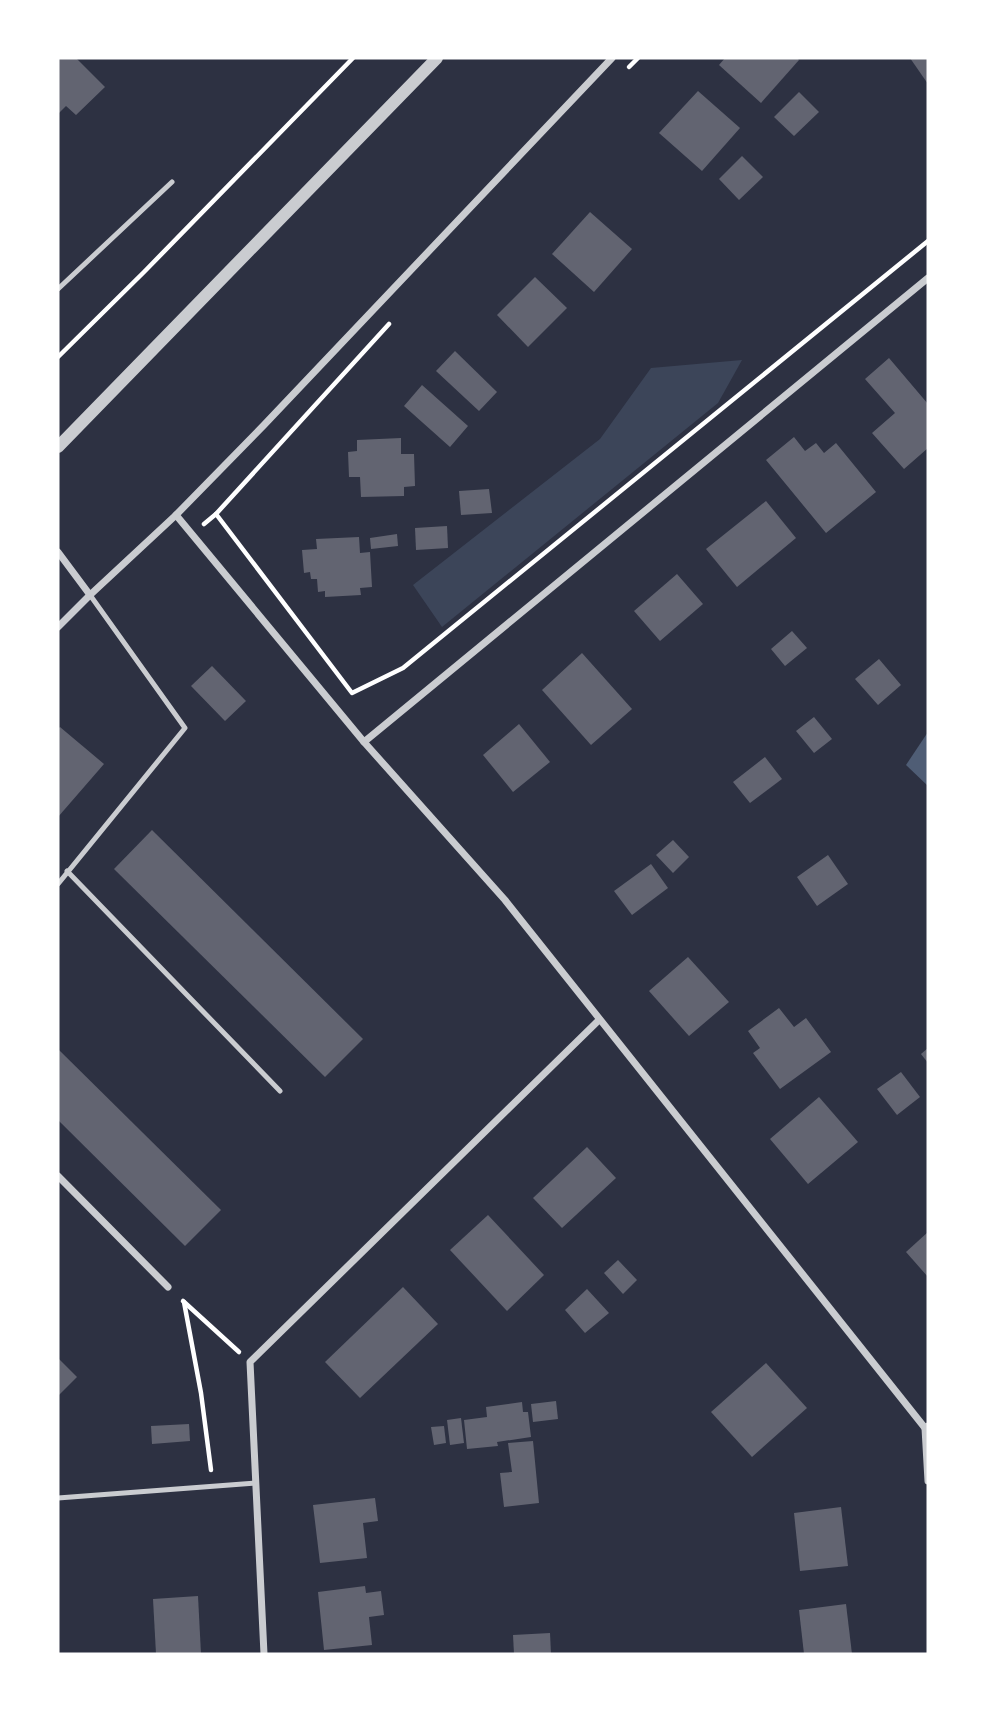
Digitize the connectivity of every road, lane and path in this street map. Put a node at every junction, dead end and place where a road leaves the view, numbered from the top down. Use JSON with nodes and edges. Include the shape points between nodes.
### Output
{"nodes":[{"id":1,"x":353,"y":58,"type":"edge"},
{"id":2,"x":437,"y":58,"type":"edge"},
{"id":3,"x":612,"y":58,"type":"edge"},
{"id":4,"x":172,"y":182,"type":"dead end"},
{"id":5,"x":928,"y":241,"type":"edge"},
{"id":6,"x":928,"y":278,"type":"edge"},
{"id":7,"x":58,"y":289,"type":"edge"},
{"id":8,"x":58,"y":357,"type":"edge"},
{"id":9,"x":58,"y":447,"type":"edge"},
{"id":10,"x":176,"y":515,"type":"junction"},
{"id":11,"x":193,"y":534,"type":"junction"},
{"id":12,"x":58,"y":552,"type":"edge"},
{"id":13,"x":90,"y":595,"type":"junction"},
{"id":14,"x":58,"y":627,"type":"edge"},
{"id":15,"x":364,"y":742,"type":"junction"},
{"id":16,"x":67,"y":871,"type":"junction"},
{"id":17,"x":58,"y":884,"type":"edge"},
{"id":18,"x":599,"y":1020,"type":"junction"},
{"id":19,"x":280,"y":1091,"type":"dead end"},
{"id":20,"x":58,"y":1176,"type":"edge"},
{"id":21,"x":168,"y":1287,"type":"joint"},
{"id":22,"x":184,"y":1301,"type":"junction"},
{"id":23,"x":250,"y":1362,"type":"junction"},
{"id":24,"x":927,"y":1427,"type":"edge"},
{"id":25,"x":928,"y":1481,"type":"edge"},
{"id":26,"x":256,"y":1483,"type":"junction"},
{"id":27,"x":213,"y":1486,"type":"junction"},
{"id":28,"x":58,"y":1498,"type":"edge"},
{"id":29,"x":264,"y":1654,"type":"edge"}],
"edges":[{"from":1,"to":8,"type":"path"},
{"from":2,"to":9,"type":"street"},
{"from":3,"to":10,"type":"street"},
{"from":4,"to":7,"type":"lane"},
{"from":5,"to":11,"type":"path","via":[[403,668],[352,693],[216,514]]},
{"from":6,"to":15,"type":"street"},
{"from":10,"to":11,"type":"street"},
{"from":10,"to":13,"type":"street"},
{"from":11,"to":15,"type":"street"},
{"from":12,"to":13,"type":"street"},
{"from":13,"to":14,"type":"street"},
{"from":13,"to":16,"type":"lane","via":[[185,728]]},
{"from":15,"to":18,"type":"street","via":[[505,900]]},
{"from":16,"to":17,"type":"lane"},
{"from":16,"to":19,"type":"lane"},
{"from":18,"to":23,"type":"street"},
{"from":18,"to":24,"type":"street"},
{"from":20,"to":21,"type":"street"},
{"from":21,"to":22,"type":"path"},
{"from":22,"to":23,"type":"path"},
{"from":22,"to":27,"type":"path"},
{"from":23,"to":26,"type":"street"},
{"from":24,"to":25,"type":"street"},
{"from":26,"to":27,"type":"lane"},
{"from":26,"to":29,"type":"street"},
{"from":27,"to":28,"type":"lane"}]}
